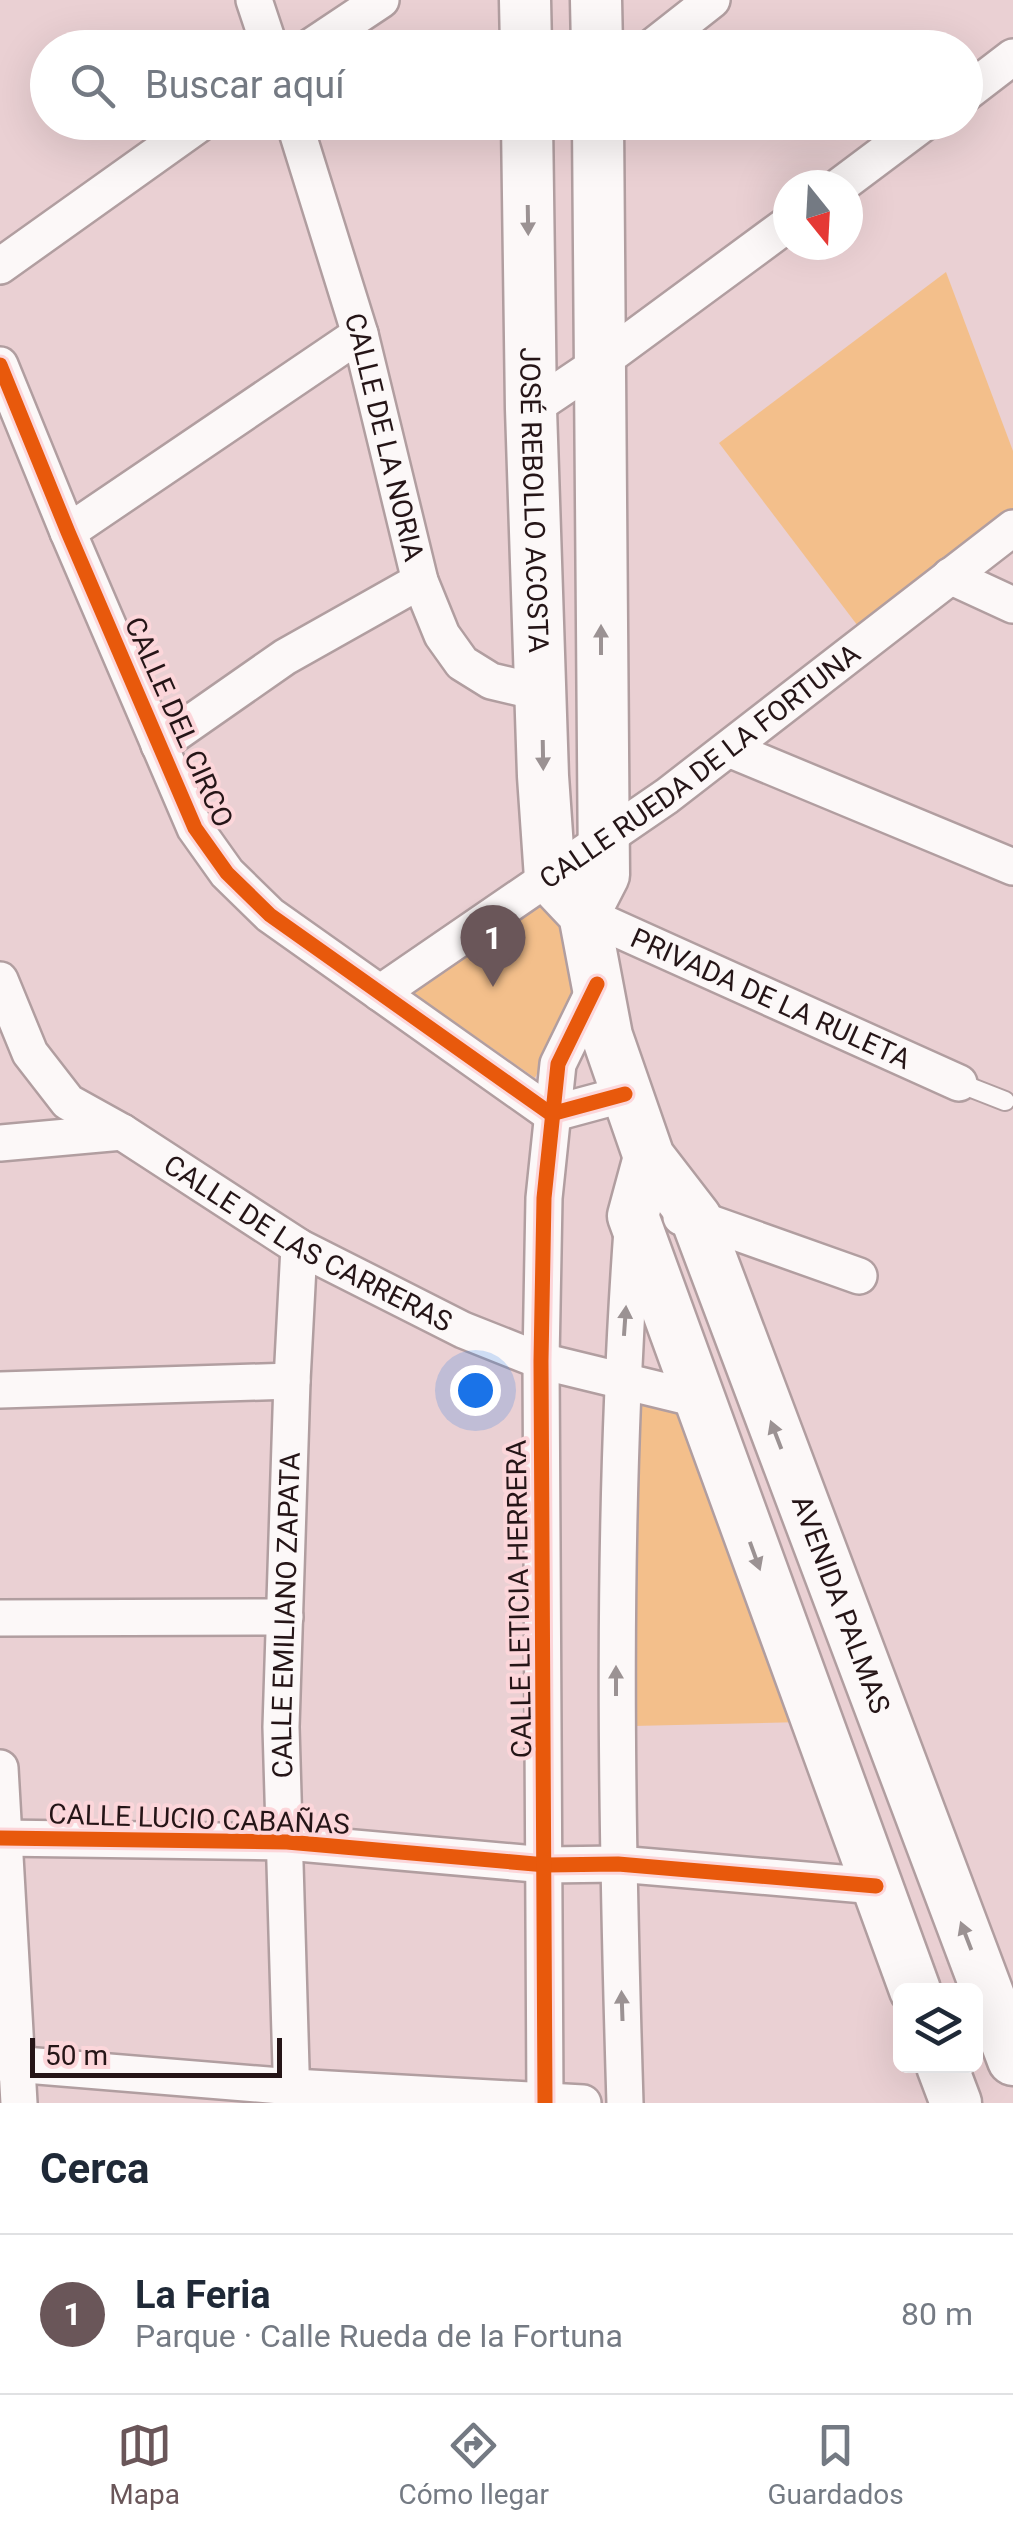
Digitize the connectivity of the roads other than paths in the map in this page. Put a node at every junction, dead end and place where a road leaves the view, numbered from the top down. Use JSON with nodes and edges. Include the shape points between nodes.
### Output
{"nodes":[{"id":1,"x":254,"y":0,"type":"edge"},
{"id":2,"x":381,"y":0,"type":"edge"},
{"id":3,"x":526,"y":0,"type":"edge"},
{"id":4,"x":596,"y":0,"type":"edge"},
{"id":5,"x":712,"y":0,"type":"edge"},
{"id":6,"x":264,"y":30,"type":"edge"},
{"id":7,"x":337,"y":30,"type":"edge"},
{"id":8,"x":526,"y":30,"type":"edge"},
{"id":9,"x":597,"y":30,"type":"edge"},
{"id":10,"x":674,"y":30,"type":"edge"},
{"id":11,"x":1013,"y":57,"type":"edge"},
{"id":12,"x":983,"y":79,"type":"edge"},
{"id":13,"x":177,"y":140,"type":"edge"},
{"id":14,"x":300,"y":140,"type":"edge"},
{"id":15,"x":527,"y":140,"type":"edge"},
{"id":16,"x":598,"y":140,"type":"edge"},
{"id":17,"x":901,"y":140,"type":"edge"},
{"id":18,"x":860,"y":170,"type":"edge"},
{"id":19,"x":773,"y":235,"type":"edge"},
{"id":20,"x":0,"y":266,"type":"edge"},
{"id":21,"x":360,"y":334,"type":"junction"},
{"id":22,"x":0,"y":364,"type":"edge"},
{"id":23,"x":598,"y":364,"type":"junction"},
{"id":24,"x":531,"y":408,"type":"junction"},
{"id":25,"x":1013,"y":528,"type":"edge"},
{"id":26,"x":68,"y":532,"type":"junction"},
{"id":27,"x":950,"y":576,"type":"junction"},
{"id":28,"x":420,"y":581,"type":"junction"},
{"id":29,"x":1013,"y":605,"type":"edge"},
{"id":30,"x":542,"y":693,"type":"junction"},
{"id":31,"x":159,"y":744,"type":"junction"},
{"id":32,"x":729,"y":749,"type":"junction"},
{"id":33,"x":603,"y":842,"type":"junction"},
{"id":34,"x":1013,"y":866,"type":"edge"},
{"id":35,"x":550,"y":878,"type":"junction"},
{"id":36,"x":584,"y":914,"type":"junction"},
{"id":37,"x":597,"y":984,"type":"junction"},
{"id":38,"x":380,"y":993,"type":"junction"},
{"id":39,"x":1,"y":994,"type":"edge"},
{"id":40,"x":959,"y":1083,"type":"joint"},
{"id":41,"x":625,"y":1094,"type":"junction"},
{"id":42,"x":1005,"y":1101,"type":"dead end"},
{"id":43,"x":551,"y":1114,"type":"junction"},
{"id":44,"x":122,"y":1132,"type":"junction"},
{"id":45,"x":0,"y":1141,"type":"edge"},
{"id":46,"x":0,"y":1151,"type":"edge"},
{"id":47,"x":650,"y":1157,"type":"junction"},
{"id":48,"x":632,"y":1216,"type":"junction"},
{"id":49,"x":696,"y":1218,"type":"junction"},
{"id":50,"x":299,"y":1247,"type":"junction"},
{"id":51,"x":859,"y":1276,"type":"dead end"},
{"id":52,"x":542,"y":1360,"type":"junction"},
{"id":53,"x":292,"y":1381,"type":"junction"},
{"id":54,"x":621,"y":1381,"type":"junction"},
{"id":55,"x":0,"y":1390,"type":"edge"},
{"id":56,"x":697,"y":1399,"type":"junction"},
{"id":57,"x":284,"y":1616,"type":"junction"},
{"id":58,"x":845,"y":1616,"type":"junction"},
{"id":59,"x":0,"y":1618,"type":"edge"},
{"id":60,"x":784,"y":1637,"type":"junction"},
{"id":61,"x":0,"y":1768,"type":"edge"},
{"id":62,"x":3,"y":1839,"type":"edge"},
{"id":63,"x":286,"y":1842,"type":"junction"},
{"id":64,"x":546,"y":1864,"type":"junction"},
{"id":65,"x":618,"y":1864,"type":"junction"},
{"id":66,"x":876,"y":1886,"type":"junction"},
{"id":67,"x":911,"y":1983,"type":"edge"},
{"id":68,"x":1013,"y":2060,"type":"edge"},
{"id":69,"x":8,"y":2063,"type":"edge"},
{"id":70,"x":945,"y":2073,"type":"edge"},
{"id":71,"x":292,"y":2095,"type":"edge"},
{"id":72,"x":19,"y":2103,"type":"edge"},
{"id":73,"x":545,"y":2103,"type":"edge"},
{"id":74,"x":583,"y":2103,"type":"edge"},
{"id":75,"x":626,"y":2103,"type":"edge"},
{"id":76,"x":956,"y":2103,"type":"edge"}],
"edges":[{"from":1,"to":6,"type":"street"},
{"from":2,"to":7,"type":"street"},
{"from":3,"to":8,"type":"main road"},
{"from":4,"to":9,"type":"main road"},
{"from":5,"to":10,"type":"street"},
{"from":11,"to":12,"type":"street"},
{"from":13,"to":20,"type":"street"},
{"from":14,"to":21,"type":"street","name":"CALLE DE LA NORIA"},
{"from":15,"to":24,"type":"main road","name":"JOSÉ REBOLLO ACOSTA","one_way":true},
{"from":16,"to":23,"type":"main road"},
{"from":17,"to":18,"type":"street"},
{"from":19,"to":23,"type":"street"},
{"from":21,"to":26,"type":"street"},
{"from":21,"to":28,"type":"street","name":"CALLE DE LA NORIA"},
{"from":22,"to":26,"type":"street","name":"CALLE DEL CIRCO"},
{"from":23,"to":24,"type":"street"},
{"from":33,"to":23,"type":"main road","one_way":true},
{"from":24,"to":30,"type":"main road","name":"JOSÉ REBOLLO ACOSTA"},
{"from":25,"to":27,"type":"street","name":"CALLE RUEDA DE LA FORTUNA"},
{"from":26,"to":31,"type":"street","name":"CALLE DEL CIRCO"},
{"from":27,"to":29,"type":"street"},
{"from":27,"to":32,"type":"street","name":"CALLE RUEDA DE LA FORTUNA"},
{"from":28,"to":30,"type":"street","name":"CALLE DE LA NORIA","via":[[442,635],[462,663],[491,681]]},
{"from":28,"to":31,"type":"street","via":[[285,658]]},
{"from":30,"to":35,"type":"main road","name":"JOSÉ REBOLLO ACOSTA","one_way":true},
{"from":31,"to":38,"type":"street","name":"CALLE DEL CIRCO","via":[[195,828],[226,873],[270,915]]},
{"from":32,"to":33,"type":"street","name":"CALLE RUEDA DE LA FORTUNA"},
{"from":32,"to":34,"type":"street"},
{"from":33,"to":35,"type":"street","name":"CALLE RUEDA DE LA FORTUNA"},
{"from":33,"to":36,"type":"main road","via":[[604,876]]},
{"from":35,"to":36,"type":"main road"},
{"from":35,"to":38,"type":"street","name":"CALLE RUEDA DE LA FORTUNA"},
{"from":36,"to":37,"type":"main road","name":"AVENIDA PALMAS"},
{"from":36,"to":40,"type":"street","name":"PRIVADA DE LA RULETA"},
{"from":37,"to":41,"type":"main road","name":"AVENIDA PALMAS"},
{"from":37,"to":43,"type":"street","name":"CALLE LETICIA HERRERA","via":[[558,1064]]},
{"from":38,"to":43,"type":"street","name":"CALLE DEL CIRCO"},
{"from":39,"to":44,"type":"street","name":"CALLE DE LAS CARRERAS","via":[[54,1087]]},
{"from":40,"to":42,"type":"lane"},
{"from":41,"to":43,"type":"street"},
{"from":41,"to":47,"type":"main road","name":"AVENIDA PALMAS"},
{"from":43,"to":52,"type":"street","name":"CALLE LETICIA HERRERA"},
{"from":44,"to":45,"type":"street"},
{"from":44,"to":50,"type":"street","name":"CALLE DE LAS CARRERAS"},
{"from":45,"to":46,"type":"street"},
{"from":47,"to":48,"type":"main road"},
{"from":47,"to":49,"type":"main road","name":"AVENIDA PALMAS"},
{"from":48,"to":49,"type":"street"},
{"from":54,"to":48,"type":"street","one_way":true},
{"from":48,"to":56,"type":"main road"},
{"from":49,"to":51,"type":"street"},
{"from":58,"to":49,"type":"main road","name":"AVENIDA PALMAS","one_way":true},
{"from":50,"to":52,"type":"street","name":"CALLE DE LAS CARRERAS","via":[[464,1330]]},
{"from":50,"to":53,"type":"street","name":"CALLE EMILIANO ZAPATA"},
{"from":52,"to":54,"type":"street","name":"CALLE DE LAS CARRERAS"},
{"from":52,"to":64,"type":"street","name":"CALLE LETICIA HERRERA"},
{"from":53,"to":55,"type":"street"},
{"from":53,"to":57,"type":"street","name":"CALLE EMILIANO ZAPATA"},
{"from":54,"to":56,"type":"street","name":"CALLE DE LAS CARRERAS"},
{"from":65,"to":54,"type":"street","one_way":true},
{"from":56,"to":60,"type":"main road","one_way":true},
{"from":57,"to":59,"type":"street"},
{"from":57,"to":63,"type":"street","name":"CALLE EMILIANO ZAPATA"},
{"from":58,"to":60,"type":"main road"},
{"from":68,"to":58,"type":"main road","name":"AVENIDA PALMAS","one_way":true},
{"from":60,"to":66,"type":"main road"},
{"from":61,"to":62,"type":"street"},
{"from":62,"to":63,"type":"street","name":"CALLE LUCIO CABAÑAS"},
{"from":62,"to":69,"type":"street"},
{"from":63,"to":64,"type":"street","name":"CALLE LUCIO CABAÑAS"},
{"from":63,"to":71,"type":"street","name":"CALLE EMILIANO ZAPATA"},
{"from":64,"to":65,"type":"street","name":"CALLE LUCIO CABAÑAS"},
{"from":64,"to":73,"type":"street","name":"CALLE LETICIA HERRERA"},
{"from":65,"to":66,"type":"street","name":"CALLE LUCIO CABAÑAS"},
{"from":75,"to":65,"type":"street","one_way":true},
{"from":66,"to":67,"type":"main road"},
{"from":69,"to":71,"type":"street"},
{"from":69,"to":72,"type":"street"},
{"from":70,"to":76,"type":"main road"},
{"from":71,"to":73,"type":"street"},
{"from":73,"to":74,"type":"street"}]}
